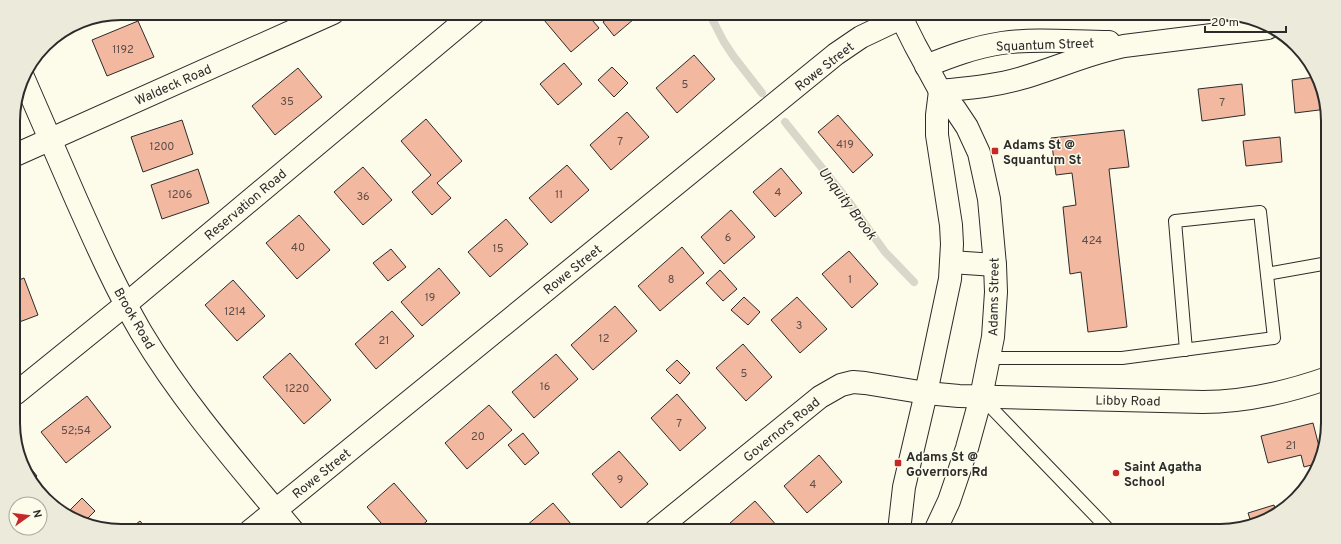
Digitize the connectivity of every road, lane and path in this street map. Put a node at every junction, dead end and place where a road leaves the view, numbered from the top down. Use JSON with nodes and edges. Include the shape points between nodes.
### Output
{"nodes":[{"id":1,"x":317,"y":20,"type":"edge"},
{"id":2,"x":466,"y":20,"type":"edge"},
{"id":3,"x":891,"y":20,"type":"edge"},
{"id":4,"x":903,"y":20,"type":"edge"},
{"id":5,"x":1262,"y":29,"type":"edge"},
{"id":6,"x":1144,"y":43,"type":"junction"},
{"id":7,"x":926,"y":66,"type":"junction"},
{"id":8,"x":27,"y":86,"type":"edge"},
{"id":9,"x":940,"y":91,"type":"junction"},
{"id":10,"x":50,"y":140,"type":"junction"},
{"id":11,"x":20,"y":153,"type":"edge"},
{"id":12,"x":951,"y":262,"type":"junction"},
{"id":13,"x":1321,"y":264,"type":"edge"},
{"id":14,"x":995,"y":265,"type":"junction"},
{"id":15,"x":1267,"y":274,"type":"junction"},
{"id":16,"x":125,"y":304,"type":"junction"},
{"id":17,"x":1186,"y":350,"type":"junction"},
{"id":18,"x":990,"y":358,"type":"junction"},
{"id":19,"x":1321,"y":380,"type":"edge"},
{"id":20,"x":20,"y":390,"type":"edge"},
{"id":21,"x":926,"y":394,"type":"junction"},
{"id":22,"x":981,"y":397,"type":"junction"},
{"id":23,"x":276,"y":510,"type":"junction"},
{"id":24,"x":259,"y":524,"type":"edge"},
{"id":25,"x":288,"y":524,"type":"edge"},
{"id":26,"x":664,"y":524,"type":"edge"},
{"id":27,"x":900,"y":524,"type":"edge"},
{"id":28,"x":938,"y":524,"type":"edge"},
{"id":29,"x":1103,"y":524,"type":"edge"}],
"edges":[{"from":1,"to":10,"type":"street","name":"Waldeck Road"},
{"from":2,"to":16,"type":"street","name":"Reservation Road"},
{"from":3,"to":23,"type":"street","name":"Rowe Street","via":[[836,54]]},
{"from":4,"to":7,"type":"street","name":"Adams Street"},
{"from":5,"to":6,"type":"street","name":"Squantum Street"},
{"from":6,"to":7,"type":"street","name":"Squantum Street","via":[[1003,43],[952,55]]},
{"from":6,"to":9,"type":"street","name":"Squantum Street","via":[[1104,50],[1002,83]]},
{"from":7,"to":9,"type":"street","name":"Adams Street"},
{"from":8,"to":10,"type":"street","name":"Brook Road"},
{"from":9,"to":12,"type":"street","via":[[937,135],[949,211]]},
{"from":9,"to":14,"type":"street","name":"Adams Street","via":[[967,127],[979,153],[989,199]]},
{"from":10,"to":11,"type":"street","name":"Waldeck Road"},
{"from":10,"to":16,"type":"street","name":"Brook Road"},
{"from":12,"to":14,"type":"street"},
{"from":12,"to":21,"type":"street","via":[[947,296]]},
{"from":13,"to":15,"type":"lane"},
{"from":14,"to":18,"type":"street","name":"Adams Street","via":[[995,315]]},
{"from":15,"to":17,"type":"lane","via":[[1274,338]]},
{"from":15,"to":17,"type":"lane","via":[[1260,212],[1175,221]]},
{"from":16,"to":20,"type":"street","name":"Reservation Road"},
{"from":16,"to":23,"type":"street","name":"Brook Road","via":[[158,359],[190,404]]},
{"from":17,"to":18,"type":"lane","via":[[1122,358]]},
{"from":18,"to":22,"type":"street","name":"Adams Street"},
{"from":19,"to":22,"type":"street","name":"Libby Road","via":[[1254,398],[1222,402]]},
{"from":21,"to":22,"type":"street","name":"Libby Road"},
{"from":21,"to":26,"type":"street","name":"Governors Road","via":[[865,383],[841,385],[820,397]]},
{"from":21,"to":27,"type":"street","via":[[904,487]]},
{"from":22,"to":28,"type":"street","name":"Adams Street","via":[[967,448]]},
{"from":22,"to":29,"type":"lane"},
{"from":23,"to":24,"type":"street","name":"Rowe Street"},
{"from":23,"to":25,"type":"street","name":"Brook Road"}]}
